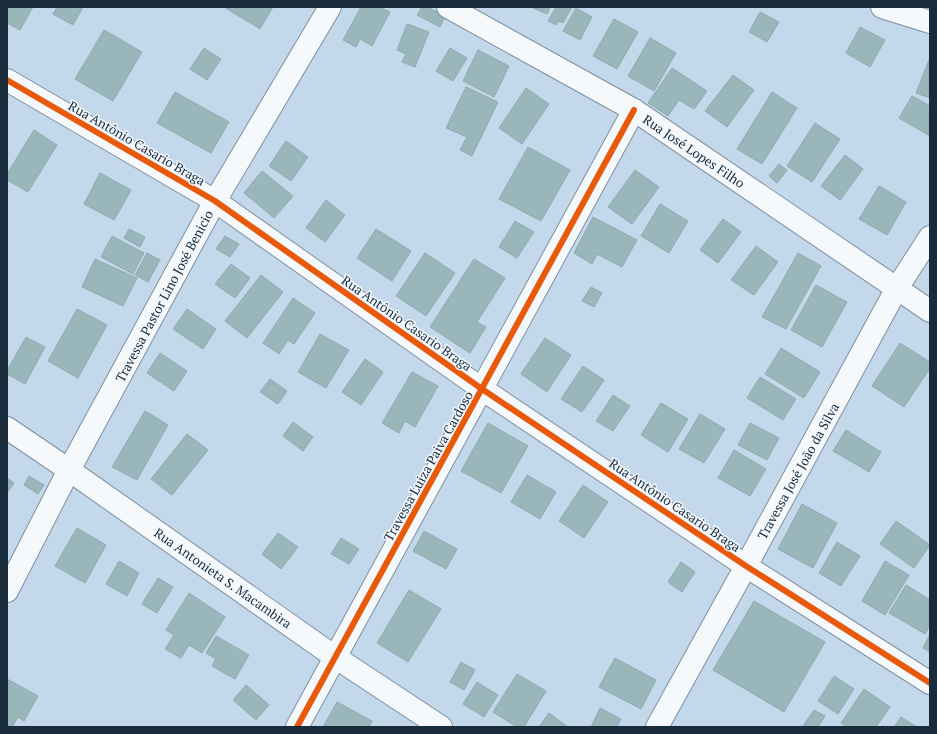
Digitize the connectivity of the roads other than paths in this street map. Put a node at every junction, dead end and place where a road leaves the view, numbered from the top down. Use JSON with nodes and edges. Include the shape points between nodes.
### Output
{"nodes":[{"id":1,"x":330,"y":7,"type":"edge"},
{"id":2,"x":448,"y":7,"type":"edge"},
{"id":3,"x":882,"y":7,"type":"edge"},
{"id":4,"x":930,"y":22,"type":"edge"},
{"id":5,"x":7,"y":80,"type":"edge"},
{"id":6,"x":634,"y":110,"type":"junction"},
{"id":7,"x":215,"y":201,"type":"junction"},
{"id":8,"x":930,"y":237,"type":"edge"},
{"id":9,"x":897,"y":288,"type":"junction"},
{"id":10,"x":930,"y":311,"type":"edge"},
{"id":11,"x":482,"y":389,"type":"junction"},
{"id":12,"x":7,"y":428,"type":"edge"},
{"id":13,"x":69,"y":470,"type":"junction"},
{"id":14,"x":746,"y":566,"type":"junction"},
{"id":15,"x":7,"y":591,"type":"edge"},
{"id":16,"x":335,"y":657,"type":"junction"},
{"id":17,"x":930,"y":683,"type":"edge"},
{"id":18,"x":297,"y":727,"type":"edge"},
{"id":19,"x":441,"y":727,"type":"edge"},
{"id":20,"x":657,"y":727,"type":"edge"}],
"edges":[{"from":1,"to":7,"type":"street","name":"Travessa Pastor Lino José Benicio"},
{"from":2,"to":6,"type":"street","name":"Rua José Lopes Filho"},
{"from":3,"to":4,"type":"street"},
{"from":5,"to":7,"type":"street","name":"Rua Antônio Casario Braga"},
{"from":6,"to":9,"type":"street","name":"Rua José Lopes Filho"},
{"from":6,"to":11,"type":"street","name":"Travessa Luiza Paiva Cardoso"},
{"from":7,"to":11,"type":"street","name":"Rua Antônio Casario Braga"},
{"from":7,"to":13,"type":"street","name":"Travessa Pastor Lino José Benicio"},
{"from":8,"to":9,"type":"street","name":"Travessa José João da Silva"},
{"from":9,"to":10,"type":"street","name":"Rua José Lopes Filho"},
{"from":9,"to":14,"type":"street","name":"Travessa José João da Silva"},
{"from":11,"to":14,"type":"street","name":"Rua Antônio Casario Braga"},
{"from":11,"to":16,"type":"street","name":"Travessa Luiza Paiva Cardoso"},
{"from":12,"to":13,"type":"street","name":"Rua Antonieta S. Macambira"},
{"from":13,"to":15,"type":"street","name":"Travessa Pastor Lino José Benicio"},
{"from":13,"to":16,"type":"street","name":"Rua Antonieta S. Macambira"},
{"from":14,"to":17,"type":"street","name":"Rua Antônio Casario Braga"},
{"from":14,"to":20,"type":"street","name":"Travessa José João da Silva"},
{"from":16,"to":18,"type":"street","name":"Travessa Luiza Paiva Cardoso"},
{"from":16,"to":19,"type":"street","name":"Rua Antonieta S. Macambira"}]}
